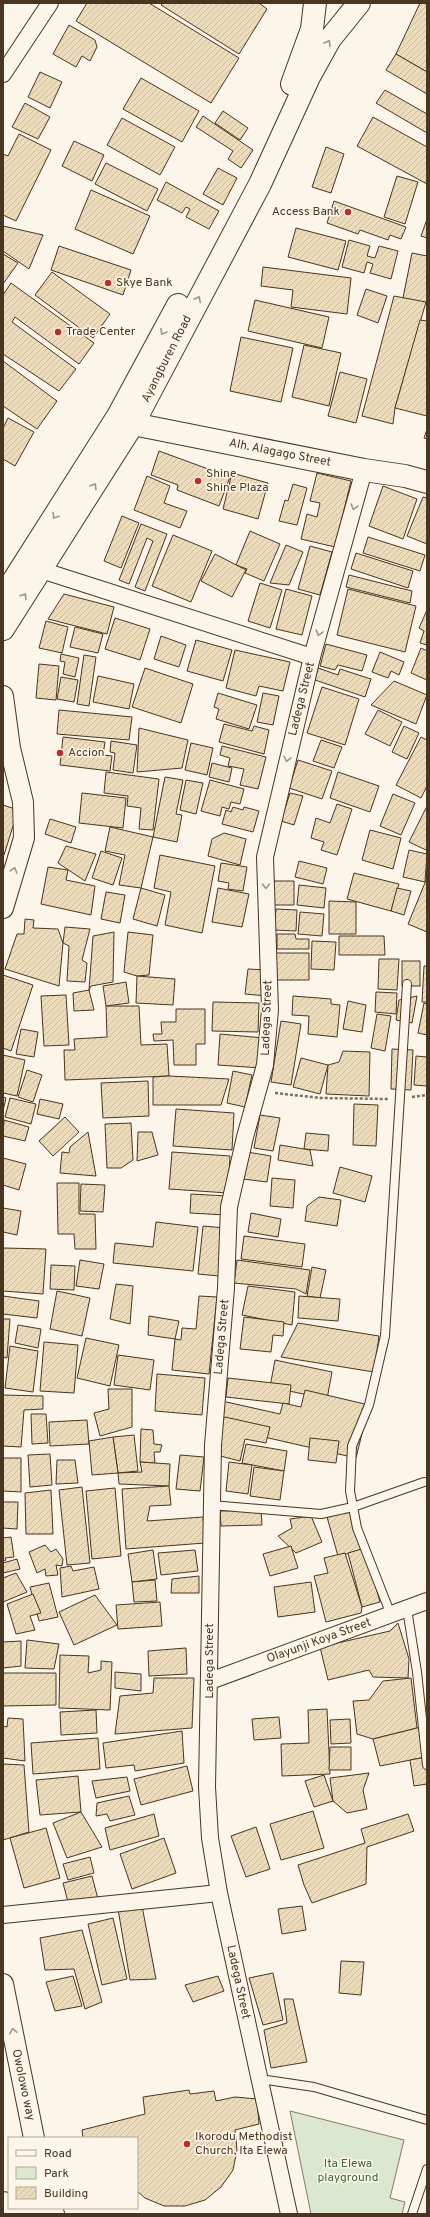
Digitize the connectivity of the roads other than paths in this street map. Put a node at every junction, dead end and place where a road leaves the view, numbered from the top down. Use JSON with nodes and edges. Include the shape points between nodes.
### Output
{"nodes":[{"id":1,"x":50,"y":3,"type":"edge"},
{"id":2,"x":315,"y":3,"type":"edge"},
{"id":3,"x":359,"y":3,"type":"edge"},
{"id":4,"x":3,"y":74,"type":"edge"},
{"id":5,"x":303,"y":75,"type":"junction"},
{"id":6,"x":133,"y":424,"type":"junction"},
{"id":7,"x":364,"y":470,"type":"junction"},
{"id":8,"x":427,"y":482,"type":"edge"},
{"id":9,"x":41,"y":570,"type":"junction"},
{"id":10,"x":3,"y":597,"type":"edge"},
{"id":11,"x":3,"y":629,"type":"edge"},
{"id":12,"x":312,"y":657,"type":"junction"},
{"id":13,"x":3,"y":696,"type":"edge"},
{"id":14,"x":3,"y":908,"type":"edge"},
{"id":15,"x":408,"y":984,"type":"dead end"},
{"id":16,"x":424,"y":1482,"type":"dead end"},
{"id":17,"x":211,"y":1505,"type":"junction"},
{"id":18,"x":353,"y":1507,"type":"junction"},
{"id":19,"x":427,"y":1601,"type":"edge"},
{"id":20,"x":407,"y":1609,"type":"junction"},
{"id":21,"x":391,"y":1615,"type":"junction"},
{"id":22,"x":210,"y":1681,"type":"junction"},
{"id":23,"x":427,"y":1765,"type":"edge"},
{"id":24,"x":219,"y":1893,"type":"junction"},
{"id":25,"x":3,"y":1915,"type":"edge"},
{"id":26,"x":3,"y":1984,"type":"edge"},
{"id":27,"x":260,"y":2079,"type":"junction"},
{"id":28,"x":427,"y":2120,"type":"edge"},
{"id":29,"x":34,"y":2137,"type":"edge"},
{"id":30,"x":427,"y":2169,"type":"edge"},
{"id":31,"x":23,"y":2209,"type":"edge"},
{"id":32,"x":40,"y":2214,"type":"edge"},
{"id":33,"x":289,"y":2214,"type":"edge"},
{"id":34,"x":412,"y":2214,"type":"edge"}],
"edges":[{"from":1,"to":4,"type":"street"},
{"from":2,"to":5,"type":"main road"},
{"from":5,"to":3,"type":"main road","one_way":true},
{"from":6,"to":5,"type":"main road","name":"Ayangburen Road","one_way":true,"via":[[260,184]]},
{"from":5,"to":10,"type":"main road","name":"Ayangburen Road","one_way":true,"via":[[118,416]]},
{"from":6,"to":7,"type":"main road","name":"Alh. Alagago Street"},
{"from":9,"to":6,"type":"main road","name":"Ayangburen Road","one_way":true},
{"from":7,"to":8,"type":"main road","name":"Alh. Alagago Street"},
{"from":7,"to":12,"type":"street","name":"Ladega Street","one_way":true},
{"from":11,"to":9,"type":"main road","name":"Ayangburen Road","one_way":true},
{"from":9,"to":12,"type":"street"},
{"from":12,"to":17,"type":"street","name":"Ladega Street","one_way":true,"via":[[265,857],[270,1010],[265,1065],[229,1207]]},
{"from":14,"to":13,"type":"street","one_way":true,"via":[[24,838],[23,802],[10,748]]},
{"from":15,"to":18,"type":"lane","via":[[385,1336],[369,1405],[352,1446],[350,1491]]},
{"from":16,"to":18,"type":"lane"},
{"from":17,"to":18,"type":"lane","via":[[321,1514]]},
{"from":17,"to":22,"type":"street","name":"Ladega Street"},
{"from":18,"to":21,"type":"lane","via":[[358,1528]]},
{"from":19,"to":20,"type":"street","name":"Olayunji Koya Street"},
{"from":20,"to":21,"type":"street","name":"Olayunji Koya Street"},
{"from":20,"to":23,"type":"lane"},
{"from":21,"to":22,"type":"street","name":"Olayunji Koya Street"},
{"from":22,"to":24,"type":"street","name":"Ladega Street","via":[[207,1787],[210,1838]]},
{"from":24,"to":25,"type":"street"},
{"from":24,"to":27,"type":"street","name":"Ladega Street"},
{"from":29,"to":26,"type":"street","name":"Owolowo way","one_way":true},
{"from":27,"to":28,"type":"lane","via":[[314,2087]]},
{"from":27,"to":33,"type":"street","name":"Ladega Street"},
{"from":30,"to":34,"type":"lane"},
{"from":31,"to":32,"type":"main road"}]}
